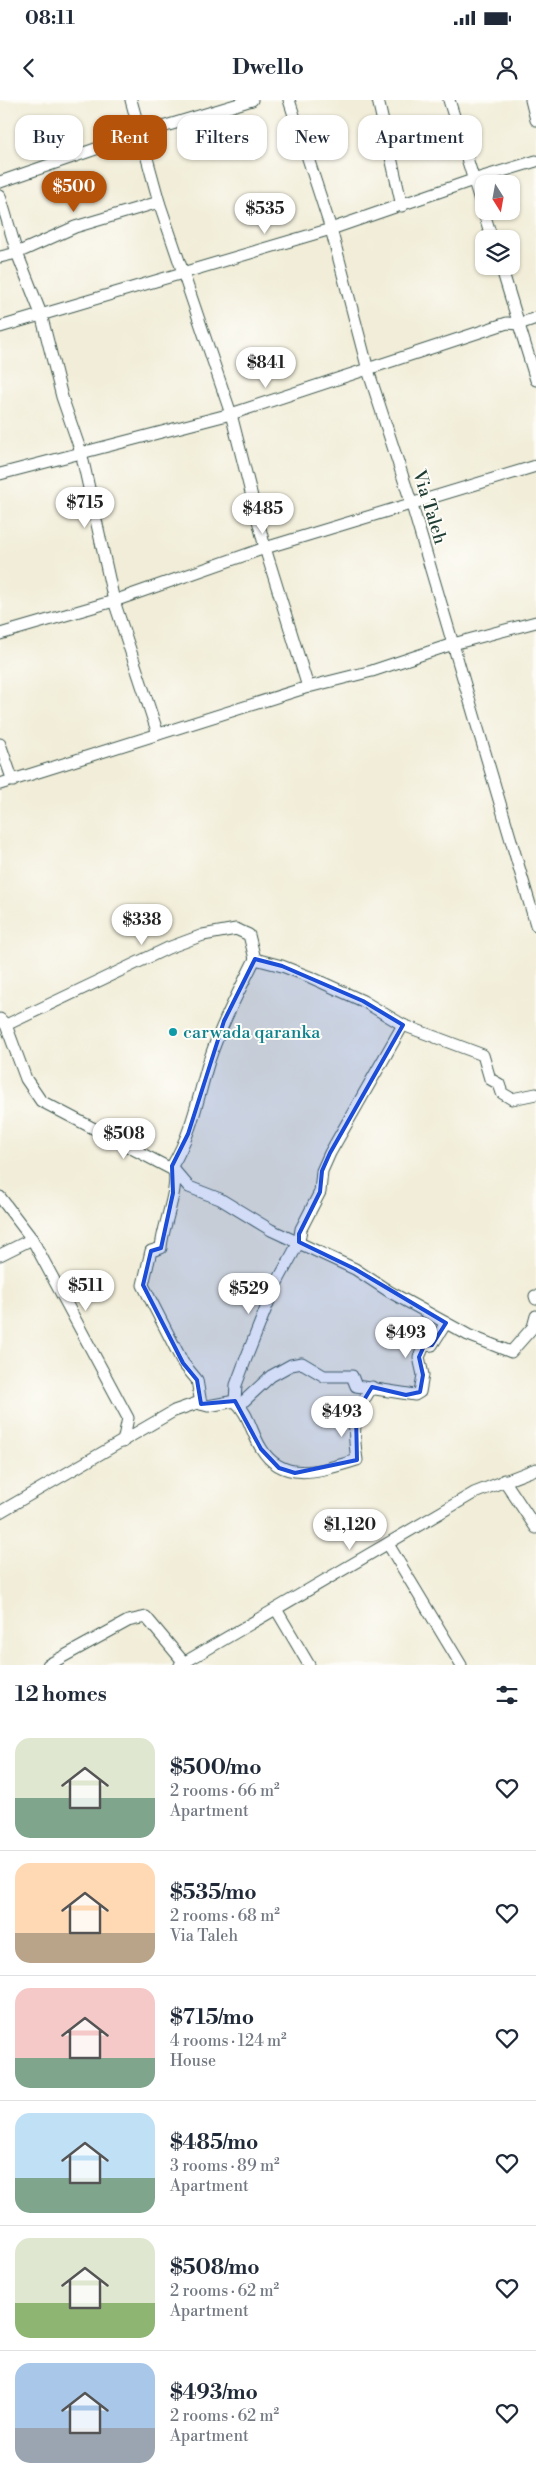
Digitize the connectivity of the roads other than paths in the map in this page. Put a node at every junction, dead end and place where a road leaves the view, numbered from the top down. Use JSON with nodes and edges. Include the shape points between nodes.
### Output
{"nodes":[{"id":1,"x":131,"y":100,"type":"edge"},
{"id":2,"x":252,"y":100,"type":"edge"},
{"id":3,"x":289,"y":100,"type":"edge"},
{"id":4,"x":378,"y":100,"type":"edge"},
{"id":5,"x":449,"y":100,"type":"edge"},
{"id":6,"x":531,"y":100,"type":"edge"},
{"id":7,"x":135,"y":115,"type":"edge"},
{"id":8,"x":536,"y":120,"type":"edge"},
{"id":9,"x":167,"y":126,"type":"edge"},
{"id":10,"x":93,"y":150,"type":"edge"},
{"id":11,"x":147,"y":160,"type":"edge"},
{"id":12,"x":536,"y":161,"type":"edge"},
{"id":13,"x":472,"y":180,"type":"junction"},
{"id":14,"x":0,"y":182,"type":"edge"},
{"id":15,"x":0,"y":196,"type":"edge"},
{"id":16,"x":159,"y":202,"type":"junction"},
{"id":17,"x":402,"y":206,"type":"junction"},
{"id":18,"x":331,"y":229,"type":"junction"},
{"id":19,"x":489,"y":230,"type":"edge"},
{"id":20,"x":17,"y":253,"type":"junction"},
{"id":21,"x":0,"y":258,"type":"edge"},
{"id":22,"x":184,"y":273,"type":"junction"},
{"id":23,"x":504,"y":275,"type":"edge"},
{"id":24,"x":40,"y":314,"type":"junction"},
{"id":25,"x":536,"y":318,"type":"edge"},
{"id":26,"x":519,"y":324,"type":"junction"},
{"id":27,"x":0,"y":327,"type":"edge"},
{"id":28,"x":368,"y":370,"type":"junction"},
{"id":29,"x":536,"y":380,"type":"edge"},
{"id":30,"x":231,"y":414,"type":"junction"},
{"id":31,"x":81,"y":452,"type":"junction"},
{"id":32,"x":536,"y":466,"type":"edge"},
{"id":33,"x":0,"y":474,"type":"edge"},
{"id":34,"x":411,"y":502,"type":"junction"},
{"id":35,"x":265,"y":548,"type":"junction"},
{"id":36,"x":114,"y":600,"type":"junction"},
{"id":37,"x":536,"y":622,"type":"edge"},
{"id":38,"x":0,"y":634,"type":"edge"},
{"id":39,"x":453,"y":644,"type":"junction"},
{"id":40,"x":308,"y":687,"type":"junction"},
{"id":41,"x":158,"y":734,"type":"junction"},
{"id":42,"x":0,"y":744,"type":"edge"},
{"id":43,"x":13,"y":781,"type":"junction"},
{"id":44,"x":0,"y":784,"type":"edge"},
{"id":45,"x":536,"y":926,"type":"edge"},
{"id":46,"x":255,"y":959,"type":"junction"},
{"id":47,"x":3,"y":1022,"type":"edge"},
{"id":48,"x":403,"y":1025,"type":"junction"},
{"id":49,"x":536,"y":1094,"type":"edge"},
{"id":50,"x":175,"y":1170,"type":"junction"},
{"id":51,"x":0,"y":1197,"type":"edge"},
{"id":52,"x":32,"y":1238,"type":"junction"},
{"id":53,"x":299,"y":1242,"type":"junction"},
{"id":54,"x":0,"y":1255,"type":"edge"},
{"id":55,"x":536,"y":1316,"type":"edge"},
{"id":56,"x":446,"y":1323,"type":"junction"},
{"id":57,"x":372,"y":1387,"type":"junction"},
{"id":58,"x":201,"y":1404,"type":"junction"},
{"id":59,"x":238,"y":1404,"type":"junction"},
{"id":60,"x":124,"y":1442,"type":"junction"},
{"id":61,"x":536,"y":1469,"type":"edge"},
{"id":62,"x":504,"y":1480,"type":"junction"},
{"id":63,"x":0,"y":1512,"type":"edge"},
{"id":64,"x":536,"y":1528,"type":"edge"},
{"id":65,"x":388,"y":1544,"type":"junction"},
{"id":66,"x":276,"y":1609,"type":"junction"},
{"id":67,"x":183,"y":1664,"type":"edge"},
{"id":68,"x":48,"y":1665,"type":"edge"},
{"id":69,"x":309,"y":1665,"type":"edge"},
{"id":70,"x":461,"y":1665,"type":"edge"}],
"edges":[{"from":1,"to":7,"type":"street"},
{"from":2,"to":9,"type":"street"},
{"from":3,"to":18,"type":"street","name":"Via Taleh"},
{"from":4,"to":17,"type":"street"},
{"from":5,"to":13,"type":"street"},
{"from":6,"to":8,"type":"street"},
{"from":10,"to":14,"type":"street"},
{"from":11,"to":16,"type":"street"},
{"from":12,"to":13,"type":"street"},
{"from":13,"to":17,"type":"street"},
{"from":13,"to":19,"type":"street"},
{"from":15,"to":20,"type":"street"},
{"from":16,"to":20,"type":"street","via":[[75,227]]},
{"from":16,"to":22,"type":"street"},
{"from":17,"to":18,"type":"street"},
{"from":18,"to":22,"type":"street"},
{"from":18,"to":28,"type":"street","name":"Via Taleh"},
{"from":20,"to":21,"type":"street"},
{"from":20,"to":24,"type":"street"},
{"from":22,"to":24,"type":"street"},
{"from":22,"to":30,"type":"street"},
{"from":23,"to":26,"type":"street"},
{"from":24,"to":27,"type":"street"},
{"from":24,"to":31,"type":"street","via":[[62,397]]},
{"from":25,"to":26,"type":"street"},
{"from":26,"to":28,"type":"street","via":[[507,323]]},
{"from":26,"to":29,"type":"street"},
{"from":28,"to":30,"type":"street"},
{"from":28,"to":34,"type":"street","name":"Via Taleh"},
{"from":30,"to":31,"type":"street"},
{"from":30,"to":35,"type":"street"},
{"from":31,"to":33,"type":"street"},
{"from":31,"to":36,"type":"street"},
{"from":32,"to":34,"type":"street"},
{"from":34,"to":35,"type":"street"},
{"from":34,"to":39,"type":"street","name":"Via Taleh"},
{"from":35,"to":36,"type":"street"},
{"from":35,"to":40,"type":"street"},
{"from":36,"to":38,"type":"street"},
{"from":36,"to":41,"type":"street"},
{"from":37,"to":39,"type":"street"},
{"from":39,"to":40,"type":"street","via":[[372,671]]},
{"from":39,"to":45,"type":"street","name":"Via Taleh"},
{"from":40,"to":41,"type":"street"},
{"from":41,"to":43,"type":"street"},
{"from":42,"to":43,"type":"street"},
{"from":43,"to":44,"type":"street"},
{"from":46,"to":47,"type":"street","via":[[249,935],[236,929],[203,935]]},
{"from":46,"to":48,"type":"street","via":[[282,966],[354,997]]},
{"from":46,"to":50,"type":"street","via":[[224,1021],[194,1119],[172,1166]]},
{"from":47,"to":50,"type":"street","via":[[26,1079],[41,1101]]},
{"from":48,"to":49,"type":"street","via":[[483,1055],[490,1080],[499,1084],[502,1093],[512,1099]]},
{"from":48,"to":53,"type":"street","via":[[330,1152],[322,1171],[320,1192],[301,1229]]},
{"from":50,"to":53,"type":"street","via":[[189,1187],[220,1198],[270,1230]]},
{"from":50,"to":58,"type":"street","via":[[161,1248],[151,1251],[143,1284],[183,1363],[196,1380]]},
{"from":51,"to":52,"type":"street"},
{"from":52,"to":54,"type":"street"},
{"from":52,"to":60,"type":"street","via":[[128,1418]]},
{"from":53,"to":56,"type":"street","via":[[355,1268]]},
{"from":53,"to":59,"type":"street","via":[[274,1288],[236,1385]]},
{"from":55,"to":56,"type":"street","via":[[533,1327],[511,1352]]},
{"from":56,"to":57,"type":"street","via":[[432,1345],[424,1346],[419,1357],[423,1376],[420,1392],[406,1395]]},
{"from":57,"to":59,"type":"street","via":[[356,1386],[352,1376],[324,1376],[302,1363],[291,1364]]},
{"from":57,"to":59,"type":"street","via":[[356,1414],[357,1460],[303,1472],[279,1468],[261,1449]]},
{"from":58,"to":59,"type":"street"},
{"from":58,"to":60,"type":"street","via":[[178,1408]]},
{"from":60,"to":63,"type":"street"},
{"from":61,"to":62,"type":"street"},
{"from":62,"to":64,"type":"street"},
{"from":62,"to":65,"type":"street","via":[[474,1493]]},
{"from":65,"to":66,"type":"street"},
{"from":65,"to":70,"type":"street"},
{"from":66,"to":67,"type":"street"},
{"from":66,"to":69,"type":"street"},
{"from":67,"to":68,"type":"street","via":[[146,1617],[128,1621]]}]}
